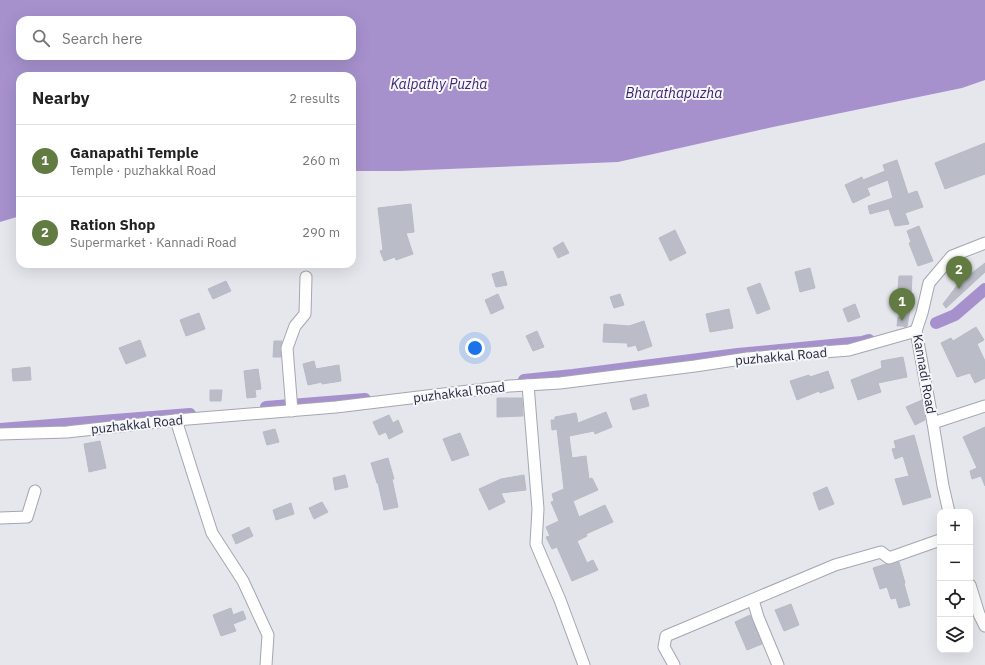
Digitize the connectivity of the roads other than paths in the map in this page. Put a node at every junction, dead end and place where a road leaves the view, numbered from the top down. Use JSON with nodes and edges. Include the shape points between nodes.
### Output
{"nodes":[{"id":1,"x":985,"y":243,"type":"edge"},
{"id":2,"x":306,"y":277,"type":"dead end"},
{"id":3,"x":916,"y":331,"type":"junction"},
{"id":4,"x":528,"y":385,"type":"junction"},
{"id":5,"x":985,"y":406,"type":"edge"},
{"id":6,"x":292,"y":410,"type":"junction"},
{"id":7,"x":176,"y":420,"type":"junction"},
{"id":8,"x":933,"y":423,"type":"junction"},
{"id":9,"x":0,"y":434,"type":"edge"},
{"id":10,"x":35,"y":491,"type":"dead end"},
{"id":11,"x":948,"y":509,"type":"edge"},
{"id":12,"x":0,"y":518,"type":"edge"},
{"id":13,"x":937,"y":541,"type":"edge"},
{"id":14,"x":973,"y":595,"type":"edge"},
{"id":15,"x":753,"y":600,"type":"junction"},
{"id":16,"x":985,"y":626,"type":"edge"},
{"id":17,"x":266,"y":665,"type":"edge"},
{"id":18,"x":584,"y":665,"type":"edge"},
{"id":19,"x":674,"y":665,"type":"edge"},
{"id":20,"x":778,"y":665,"type":"edge"}],
"edges":[{"from":1,"to":3,"type":"street","name":"Kannadi Road","via":[[952,256],[930,283]]},
{"from":2,"to":6,"type":"street","via":[[305,314],[295,326],[287,348]]},
{"from":3,"to":4,"type":"street","name":"puzhakkal Road","via":[[849,350],[748,358]]},
{"from":3,"to":8,"type":"street","name":"Kannadi Road"},
{"from":4,"to":6,"type":"street","name":"puzhakkal Road"},
{"from":4,"to":18,"type":"street","via":[[538,509],[536,544]]},
{"from":5,"to":8,"type":"street"},
{"from":6,"to":7,"type":"street","name":"puzhakkal Road"},
{"from":7,"to":9,"type":"street","name":"puzhakkal Road","via":[[67,432]]},
{"from":7,"to":17,"type":"street","via":[[212,533],[243,581],[268,635]]},
{"from":8,"to":11,"type":"street","name":"Kannadi Road","via":[[942,486]]},
{"from":10,"to":12,"type":"street","via":[[27,517]]},
{"from":13,"to":15,"type":"street","via":[[890,558],[881,552],[835,565]]},
{"from":14,"to":16,"type":"street"},
{"from":15,"to":19,"type":"street","via":[[666,636],[664,647]]},
{"from":15,"to":20,"type":"street"}]}
